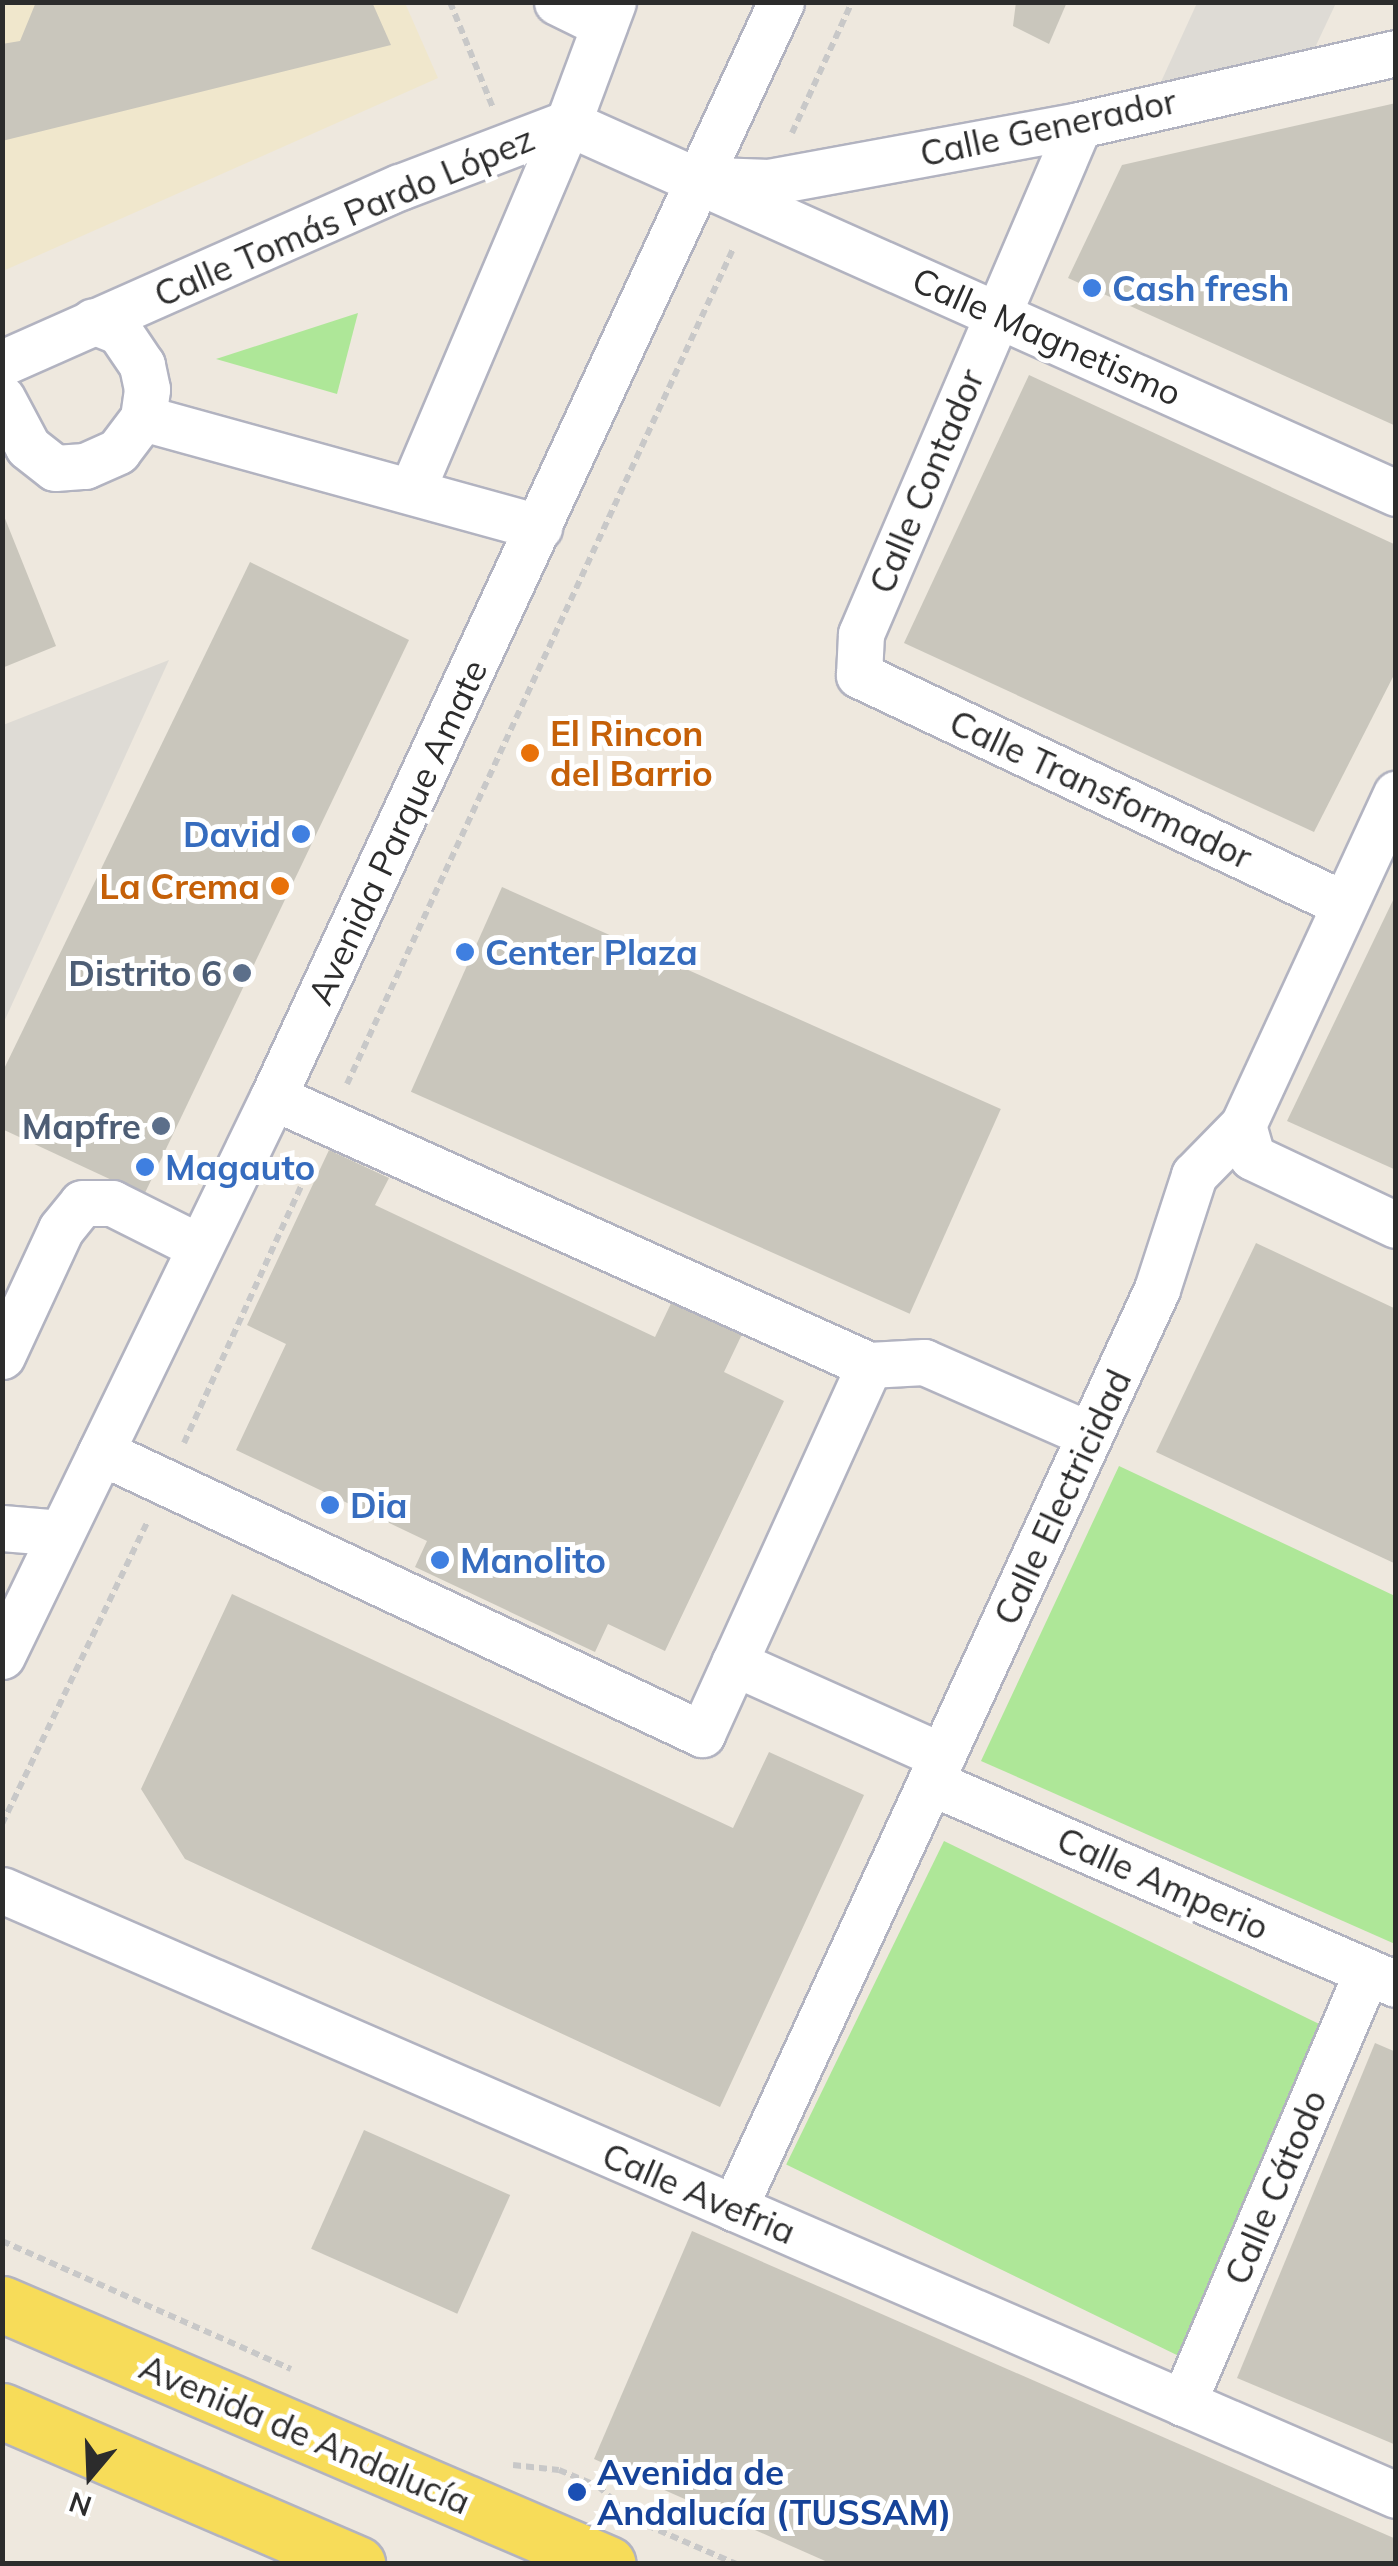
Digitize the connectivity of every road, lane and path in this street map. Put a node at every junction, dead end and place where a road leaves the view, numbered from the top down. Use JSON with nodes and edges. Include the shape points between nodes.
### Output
{"nodes":[{"id":1,"x":450,"y":2,"type":"edge"},
{"id":2,"x":557,"y":2,"type":"edge"},
{"id":3,"x":782,"y":2,"type":"edge"},
{"id":4,"x":852,"y":2,"type":"edge"},
{"id":5,"x":608,"y":14,"type":"edge"},
{"id":6,"x":1396,"y":53,"type":"edge"},
{"id":7,"x":568,"y":123,"type":"junction"},
{"id":8,"x":1079,"y":125,"type":"junction"},
{"id":9,"x":509,"y":145,"type":"junction"},
{"id":10,"x":698,"y":179,"type":"junction"},
{"id":11,"x":762,"y":193,"type":"junction"},
{"id":12,"x":997,"y":314,"type":"junction"},
{"id":13,"x":93,"y":321,"type":"junction"},
{"id":14,"x":3,"y":375,"type":"edge"},
{"id":15,"x":144,"y":418,"type":"junction"},
{"id":16,"x":412,"y":490,"type":"junction"},
{"id":17,"x":1396,"y":493,"type":"edge"},
{"id":18,"x":539,"y":527,"type":"junction"},
{"id":19,"x":859,"y":675,"type":"joint"},
{"id":20,"x":1396,"y":794,"type":"edge"},
{"id":21,"x":1344,"y":904,"type":"junction"},
{"id":22,"x":273,"y":1097,"type":"junction"},
{"id":23,"x":330,"y":1122,"type":"junction"},
{"id":24,"x":1243,"y":1125,"type":"junction"},
{"id":25,"x":1396,"y":1224,"type":"edge"},
{"id":26,"x":200,"y":1247,"type":"junction"},
{"id":27,"x":2,"y":1356,"type":"edge"},
{"id":28,"x":868,"y":1365,"type":"junction"},
{"id":29,"x":1090,"y":1435,"type":"junction"},
{"id":30,"x":101,"y":1452,"type":"junction"},
{"id":31,"x":166,"y":1482,"type":"junction"},
{"id":32,"x":2,"y":1528,"type":"edge"},
{"id":33,"x":61,"y":1533,"type":"junction"},
{"id":34,"x":2,"y":1656,"type":"edge"},
{"id":35,"x":734,"y":1663,"type":"junction"},
{"id":36,"x":936,"y":1769,"type":"junction"},
{"id":37,"x":2,"y":1824,"type":"edge"},
{"id":38,"x":2,"y":1890,"type":"edge"},
{"id":39,"x":1381,"y":1978,"type":"edge"},
{"id":40,"x":734,"y":2208,"type":"junction"},
{"id":41,"x":2,"y":2241,"type":"edge"},
{"id":42,"x":2,"y":2304,"type":"edge"},
{"id":43,"x":303,"y":2374,"type":"dead end"},
{"id":44,"x":1183,"y":2403,"type":"junction"},
{"id":45,"x":2,"y":2411,"type":"edge"},
{"id":46,"x":499,"y":2459,"type":"dead end"},
{"id":47,"x":1396,"y":2495,"type":"edge"},
{"id":48,"x":358,"y":2564,"type":"edge"},
{"id":49,"x":608,"y":2564,"type":"edge"},
{"id":50,"x":736,"y":2564,"type":"edge"}],
"edges":[{"from":1,"to":9,"type":"path"},
{"from":2,"to":5,"type":"street"},
{"from":3,"to":10,"type":"street","name":"Avenida Parque Amate"},
{"from":4,"to":11,"type":"path"},
{"from":5,"to":7,"type":"street","name":"Calle Tomás Pardo López"},
{"from":6,"to":8,"type":"street","name":"Calle Generador"},
{"from":7,"to":9,"type":"street","name":"Calle Tomás Pardo López"},
{"from":7,"to":10,"type":"street","name":"Calle Magnetismo"},
{"from":7,"to":16,"type":"street"},
{"from":8,"to":11,"type":"street","name":"Calle Generador"},
{"from":8,"to":12,"type":"street","name":"Calle Contador"},
{"from":9,"to":13,"type":"street","name":"Calle Tomás Pardo López"},
{"from":10,"to":11,"type":"street","name":"Calle Magnetismo"},
{"from":10,"to":18,"type":"street","name":"Avenida Parque Amate"},
{"from":11,"to":12,"type":"street","name":"Calle Magnetismo"},
{"from":11,"to":23,"type":"path"},
{"from":12,"to":17,"type":"street","name":"Calle Magnetismo"},
{"from":12,"to":19,"type":"street","name":"Calle Contador","via":[[861,634]]},
{"from":13,"to":14,"type":"street","name":"Calle Tomás Pardo López"},
{"from":13,"to":15,"type":"street","via":[[120,332],[142,365]]},
{"from":14,"to":15,"type":"street","via":[[28,447],[55,468],[85,466],[118,451]]},
{"from":15,"to":16,"type":"street"},
{"from":16,"to":18,"type":"street"},
{"from":18,"to":22,"type":"street","name":"Avenida Parque Amate"},
{"from":19,"to":21,"type":"street","name":"Calle Transformador"},
{"from":20,"to":21,"type":"street","name":"Calle Electricidad"},
{"from":21,"to":24,"type":"street","name":"Calle Electricidad"},
{"from":22,"to":23,"type":"street"},
{"from":22,"to":26,"type":"street","name":"Avenida Parque Amate"},
{"from":23,"to":28,"type":"street"},
{"from":23,"to":31,"type":"path"},
{"from":24,"to":25,"type":"street","via":[[1252,1157]]},
{"from":24,"to":29,"type":"street","name":"Calle Electricidad","via":[[1194,1175],[1158,1289]]},
{"from":26,"to":27,"type":"street","via":[[112,1204],[82,1203],[62,1230]]},
{"from":26,"to":30,"type":"street","name":"Avenida Parque Amate"},
{"from":28,"to":29,"type":"street","via":[[924,1362]]},
{"from":28,"to":35,"type":"street"},
{"from":29,"to":36,"type":"street","name":"Calle Electricidad"},
{"from":30,"to":31,"type":"street"},
{"from":30,"to":33,"type":"street","name":"Avenida Parque Amate"},
{"from":31,"to":35,"type":"street","via":[[702,1734]]},
{"from":31,"to":37,"type":"path"},
{"from":32,"to":33,"type":"street"},
{"from":33,"to":34,"type":"street","name":"Avenida Parque Amate"},
{"from":35,"to":36,"type":"street","name":"Calle Amperio"},
{"from":36,"to":39,"type":"street","name":"Calle Amperio"},
{"from":36,"to":40,"type":"street","name":"Calle Electricidad"},
{"from":38,"to":40,"type":"street","name":"Calle Avefria"},
{"from":39,"to":44,"type":"street","name":"Calle Cátodo"},
{"from":40,"to":44,"type":"street","name":"Calle Avefria"},
{"from":41,"to":43,"type":"path"},
{"from":42,"to":49,"type":"main road","name":"Avenida de Andalucía"},
{"from":44,"to":47,"type":"street","name":"Calle Avefria"},
{"from":45,"to":48,"type":"main road"},
{"from":46,"to":50,"type":"path","via":[[598,2486],[635,2520]]}]}
